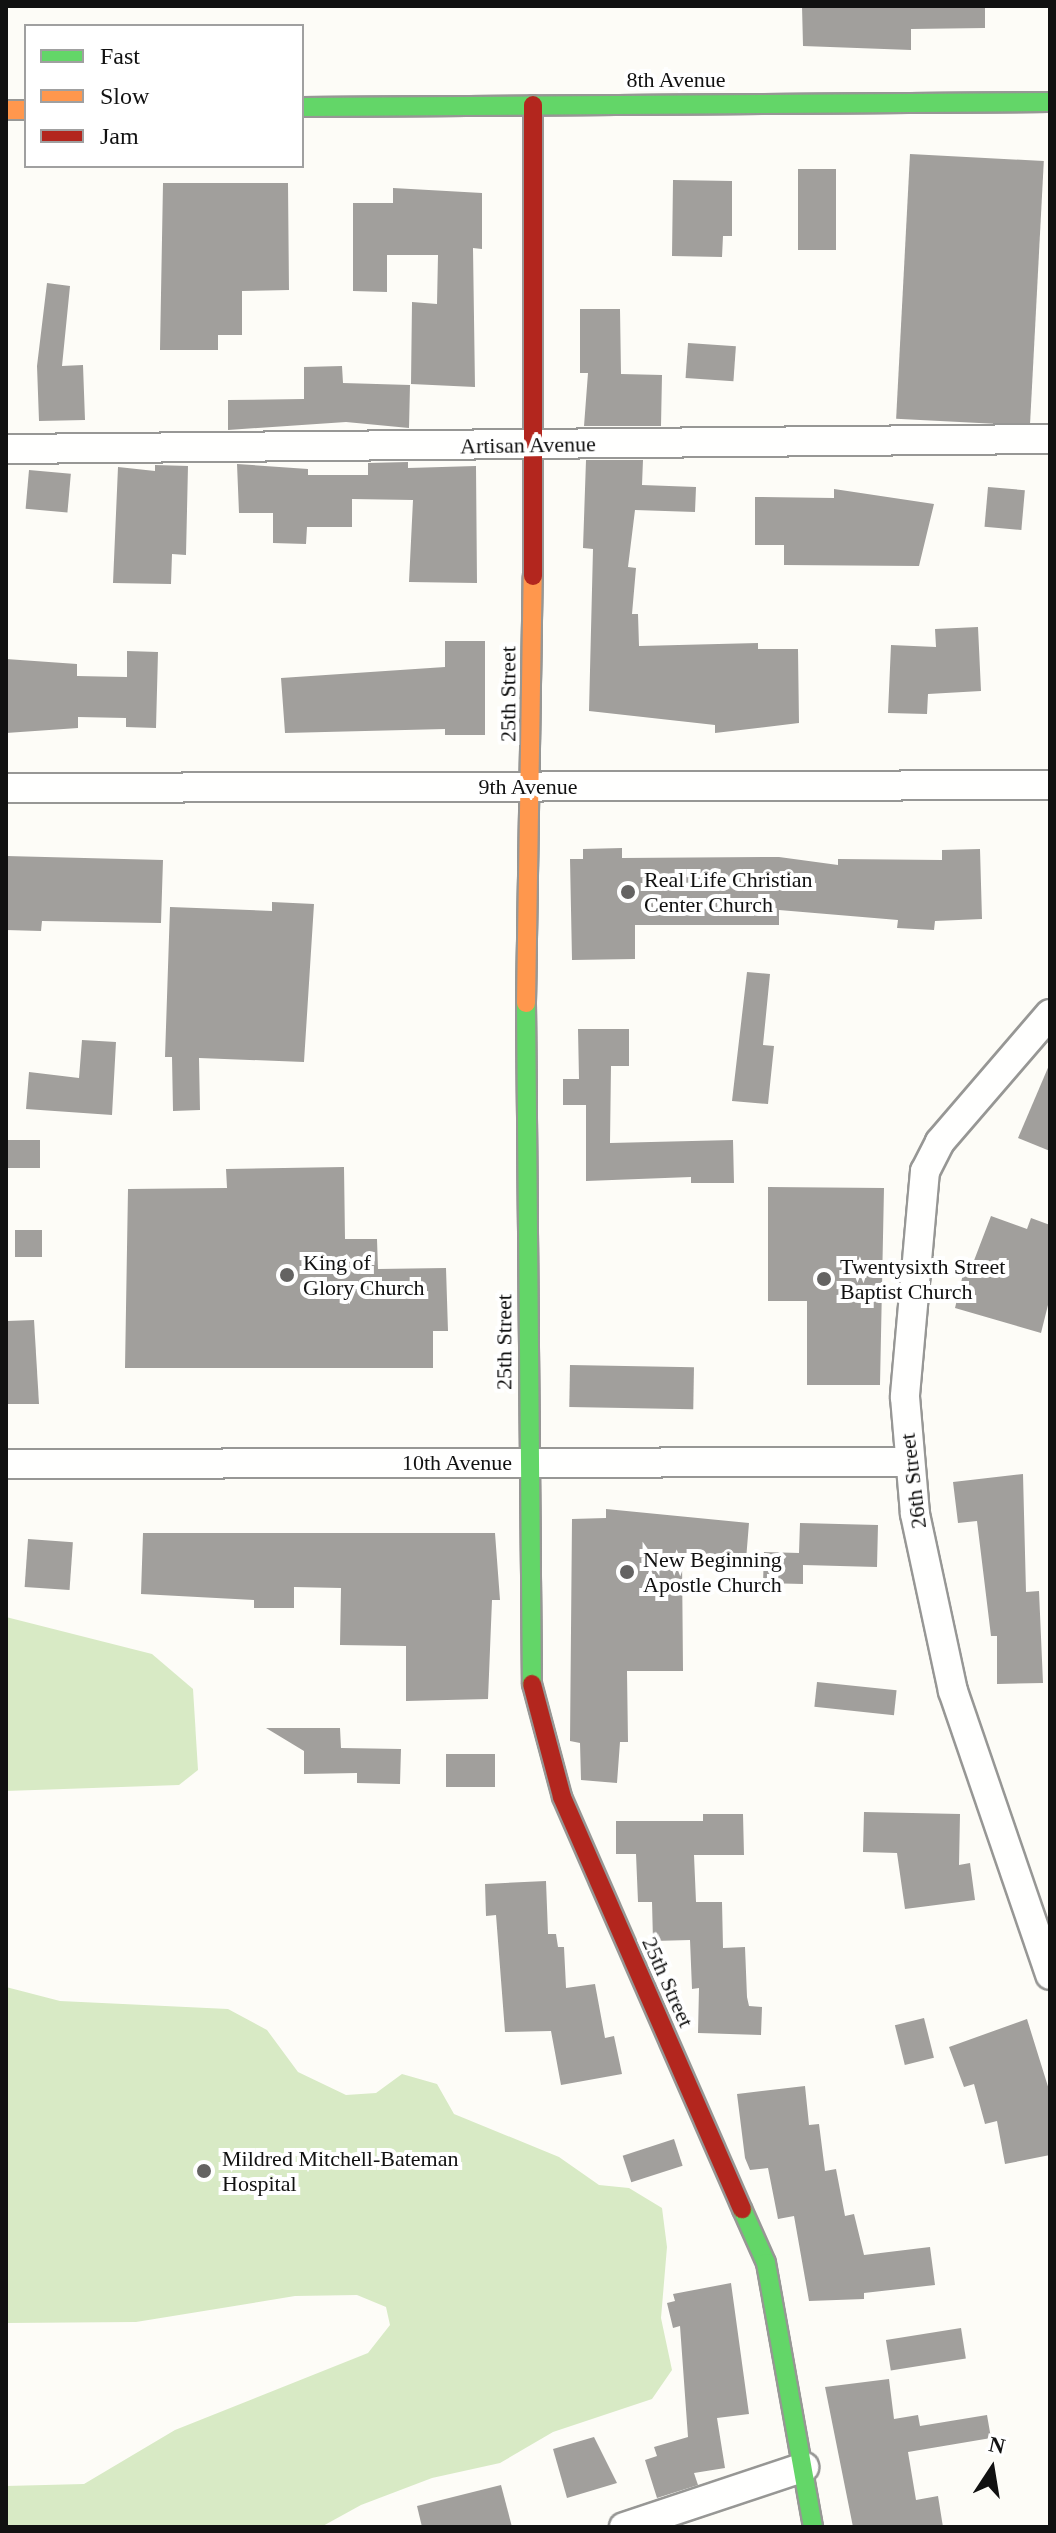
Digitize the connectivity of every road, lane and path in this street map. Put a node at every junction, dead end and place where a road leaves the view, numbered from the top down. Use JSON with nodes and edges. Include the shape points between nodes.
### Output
{"nodes":[{"id":1,"x":1050,"y":102,"type":"edge"},
{"id":2,"x":533,"y":105,"type":"junction"},
{"id":3,"x":304,"y":107,"type":"edge"},
{"id":4,"x":1050,"y":439,"type":"edge"},
{"id":5,"x":532,"y":444,"type":"junction"},
{"id":6,"x":6,"y":449,"type":"edge"},
{"id":7,"x":1050,"y":785,"type":"edge"},
{"id":8,"x":528,"y":787,"type":"junction"},
{"id":9,"x":6,"y":788,"type":"edge"},
{"id":10,"x":1050,"y":1014,"type":"edge"},
{"id":11,"x":908,"y":1462,"type":"junction"},
{"id":12,"x":529,"y":1463,"type":"junction"},
{"id":13,"x":6,"y":1464,"type":"edge"},
{"id":14,"x":1050,"y":1975,"type":"edge"},
{"id":15,"x":804,"y":2467,"type":"junction"},
{"id":16,"x":624,"y":2527,"type":"edge"},
{"id":17,"x":813,"y":2527,"type":"edge"}],
"edges":[{"from":1,"to":2,"type":"street","name":"8th Avenue"},
{"from":2,"to":3,"type":"street","name":"8th Avenue"},
{"from":2,"to":5,"type":"street","name":"25th Street"},
{"from":4,"to":5,"type":"street","name":"Artisan Avenue"},
{"from":5,"to":6,"type":"street","name":"Artisan Avenue"},
{"from":5,"to":8,"type":"street","name":"25th Street"},
{"from":7,"to":8,"type":"street","name":"9th Avenue"},
{"from":8,"to":9,"type":"street","name":"9th Avenue"},
{"from":8,"to":12,"type":"street","name":"25th Street"},
{"from":10,"to":11,"type":"street","name":"26th Street","via":[[934,1139],[921,1186],[911,1274]]},
{"from":11,"to":12,"type":"street","name":"10th Avenue"},
{"from":11,"to":14,"type":"street","name":"26th Street","via":[[953,1691]]},
{"from":12,"to":13,"type":"street","name":"10th Avenue"},
{"from":12,"to":15,"type":"street","name":"25th Street","via":[[532,1688],[539,1732],[577,1835],[766,2263]]},
{"from":15,"to":16,"type":"street"},
{"from":15,"to":17,"type":"street","name":"25th Street"}]}
